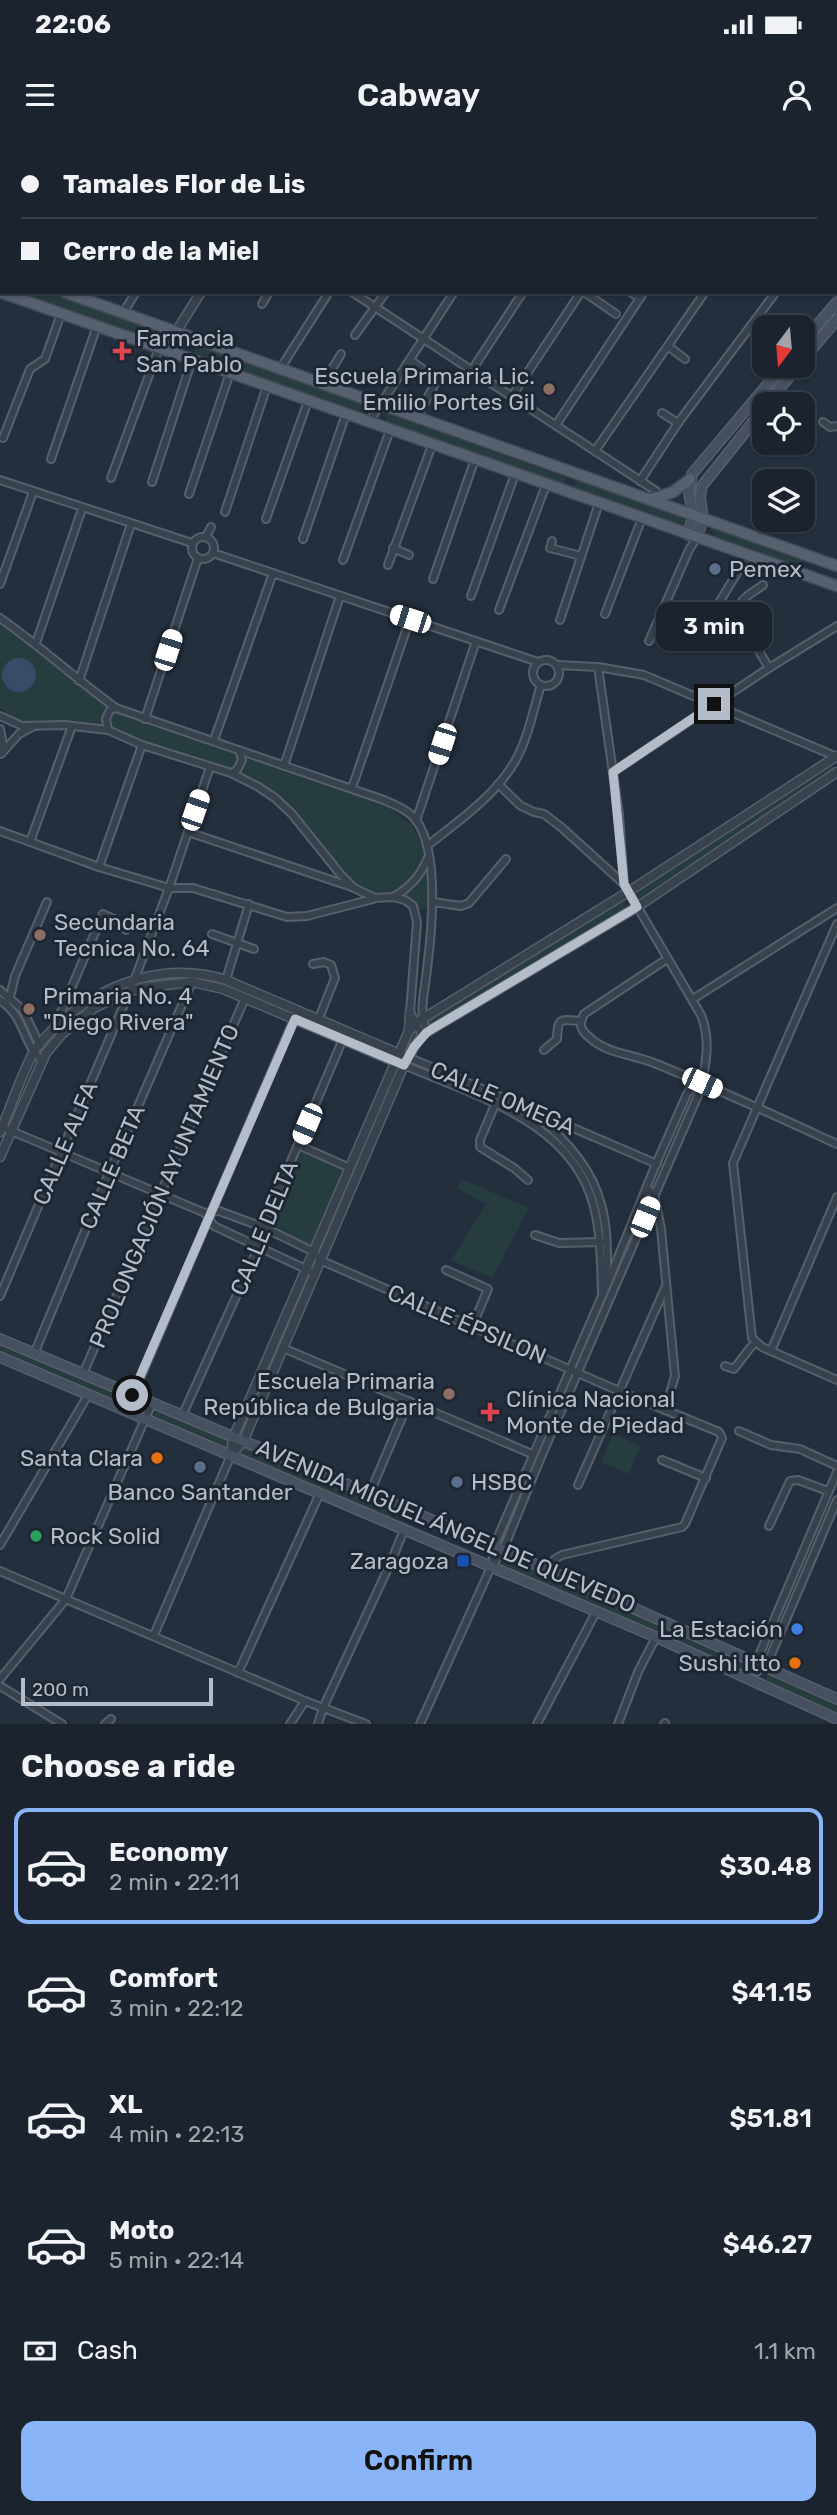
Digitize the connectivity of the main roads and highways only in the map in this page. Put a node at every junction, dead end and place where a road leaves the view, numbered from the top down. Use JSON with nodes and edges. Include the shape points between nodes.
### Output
{"nodes":[{"id":1,"x":6,"y":294,"type":"edge"},
{"id":2,"x":72,"y":294,"type":"edge"},
{"id":3,"x":837,"y":302,"type":"edge"},
{"id":4,"x":837,"y":319,"type":"edge"},
{"id":5,"x":816,"y":327,"type":"edge"},
{"id":6,"x":816,"y":344,"type":"edge"},
{"id":7,"x":773,"y":378,"type":"edge"},
{"id":8,"x":788,"y":378,"type":"edge"},
{"id":9,"x":777,"y":392,"type":"edge"},
{"id":10,"x":752,"y":423,"type":"edge"},
{"id":11,"x":574,"y":473,"type":"junction"},
{"id":12,"x":690,"y":479,"type":"junction"},
{"id":13,"x":565,"y":491,"type":"junction"},
{"id":14,"x":652,"y":495,"type":"junction"},
{"id":15,"x":698,"y":517,"type":"junction"},
{"id":16,"x":693,"y":536,"type":"junction"},
{"id":17,"x":814,"y":558,"type":"junction"},
{"id":18,"x":837,"y":566,"type":"edge"},
{"id":19,"x":808,"y":576,"type":"junction"},
{"id":20,"x":837,"y":586,"type":"edge"},
{"id":21,"x":0,"y":1339,"type":"edge"},
{"id":22,"x":0,"y":1357,"type":"edge"},
{"id":23,"x":758,"y":1671,"type":"junction"},
{"id":24,"x":837,"y":1699,"type":"edge"},
{"id":25,"x":837,"y":1719,"type":"edge"}],
"edges":[{"from":1,"to":13,"type":"main road"},
{"from":2,"to":11,"type":"main road"},
{"from":3,"to":5,"type":"main road"},
{"from":4,"to":6,"type":"main road"},
{"from":7,"to":12,"type":"main road"},
{"from":8,"to":9,"type":"main road"},
{"from":10,"to":15,"type":"main road","via":[[705,480]]},
{"from":11,"to":13,"type":"main road"},
{"from":11,"to":14,"type":"main road"},
{"from":12,"to":14,"type":"main road","via":[[673,492]]},
{"from":12,"to":15,"type":"main road","via":[[689,500]]},
{"from":13,"to":16,"type":"main road"},
{"from":14,"to":15,"type":"main road"},
{"from":15,"to":16,"type":"main road"},
{"from":15,"to":17,"type":"main road"},
{"from":16,"to":19,"type":"main road"},
{"from":17,"to":18,"type":"main road"},
{"from":17,"to":19,"type":"main road"},
{"from":19,"to":20,"type":"main road"},
{"from":21,"to":23,"type":"main road","name":"AVENIDA MIGUEL ÁNGEL DE QUEVEDO","via":[[547,1569]]},
{"from":22,"to":23,"type":"main road","name":"AVENIDA MIGUEL ÁNGEL DE QUEVEDO","via":[[656,1637]]},
{"from":23,"to":24,"type":"main road","name":"AVENIDA MIGUEL ÁNGEL DE QUEVEDO"},
{"from":23,"to":25,"type":"main road","name":"AVENIDA MIGUEL ÁNGEL DE QUEVEDO"}]}
